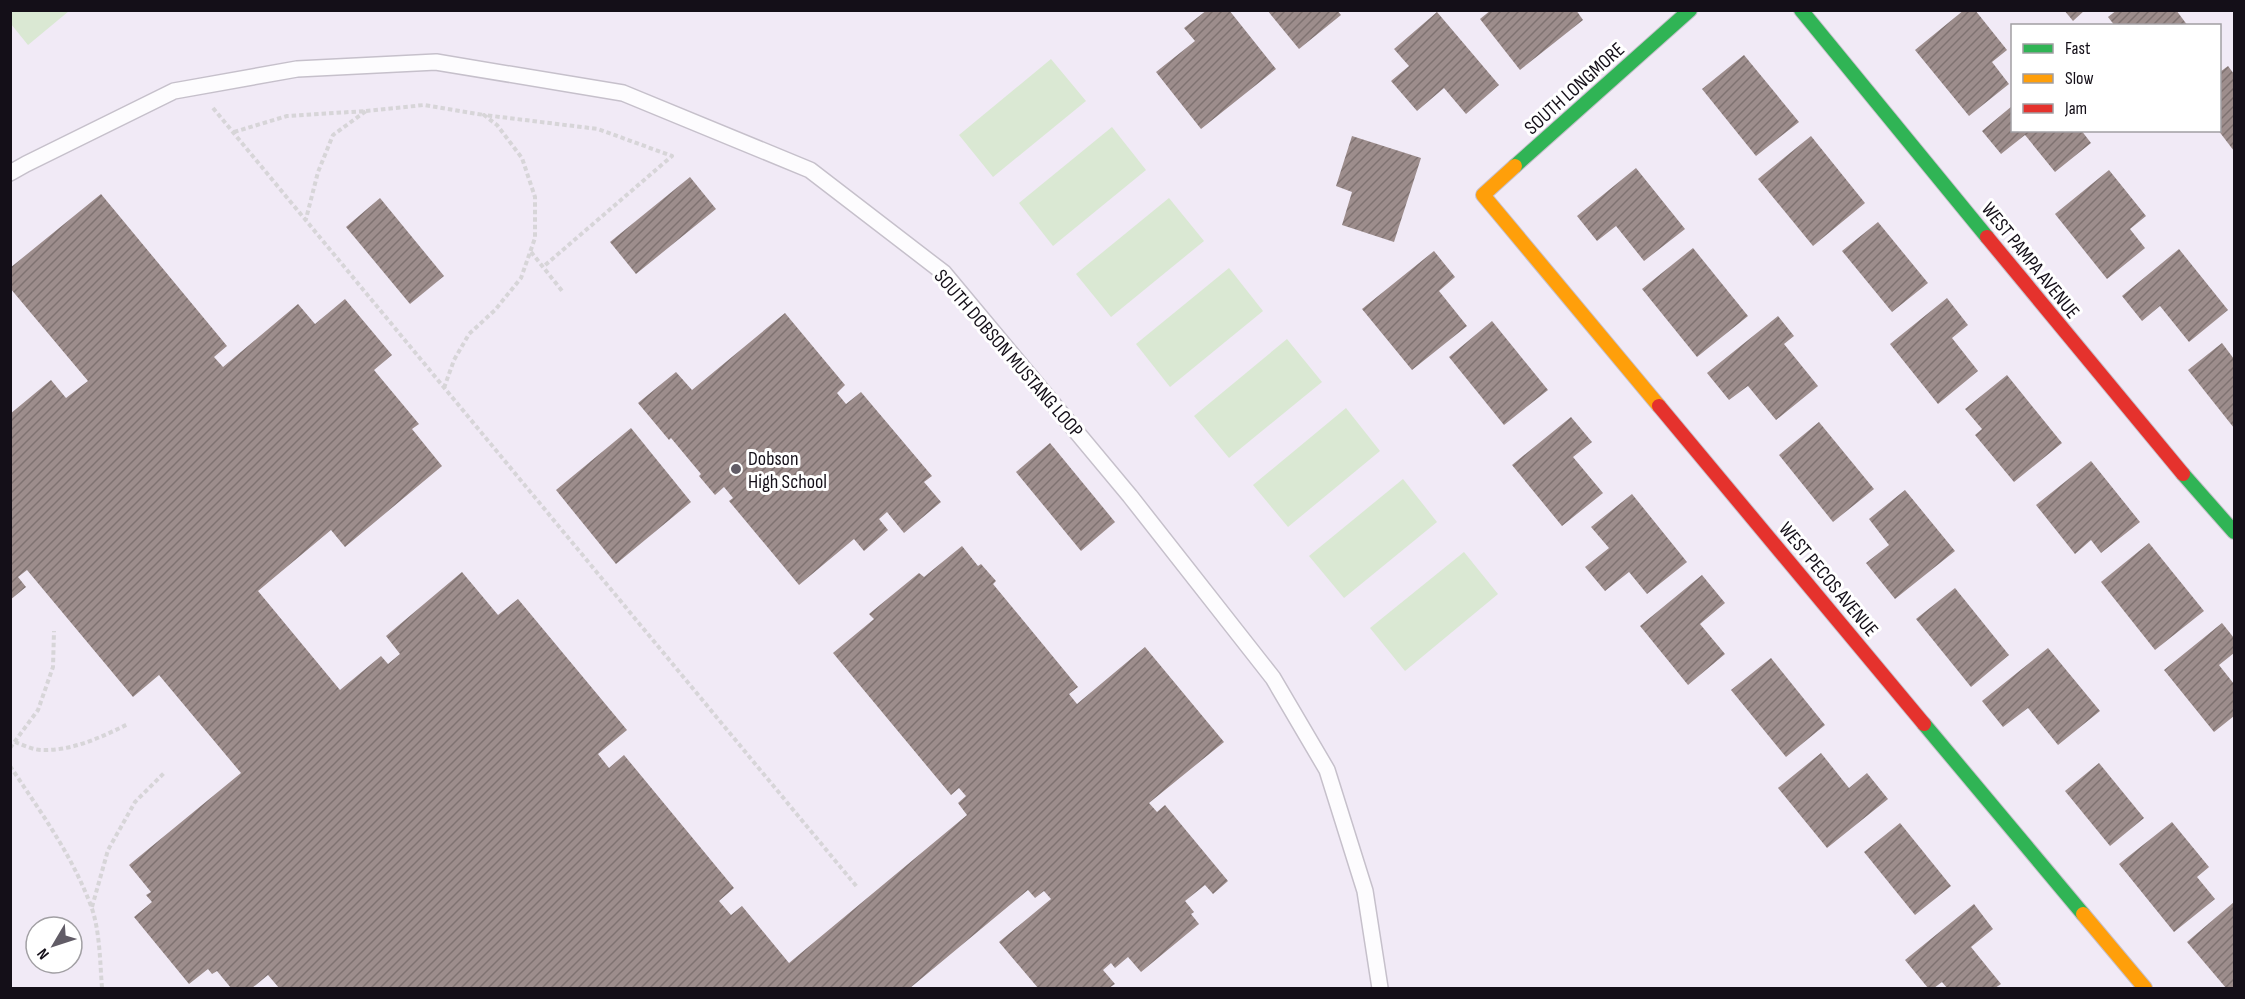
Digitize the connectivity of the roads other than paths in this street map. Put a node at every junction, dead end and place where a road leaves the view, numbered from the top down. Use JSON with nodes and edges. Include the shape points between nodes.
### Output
{"nodes":[{"id":1,"x":1690,"y":10,"type":"edge"},
{"id":2,"x":1801,"y":10,"type":"edge"},
{"id":3,"x":10,"y":173,"type":"edge"},
{"id":4,"x":1483,"y":195,"type":"joint"},
{"id":5,"x":2235,"y":532,"type":"edge"},
{"id":6,"x":1380,"y":988,"type":"edge"},
{"id":7,"x":2145,"y":988,"type":"edge"}],
"edges":[{"from":1,"to":4,"type":"street","name":"SOUTH LONGMORE"},
{"from":2,"to":5,"type":"street","name":"WEST PAMPA AVENUE","via":[[2169,458]]},
{"from":3,"to":6,"type":"lane","name":"SOUTH DOBSON MUSTANG LOOP","via":[[174,91],[297,69],[435,62],[623,93],[810,170],[944,273],[1130,496],[1272,678],[1327,770],[1365,891]]},
{"from":4,"to":7,"type":"street","name":"WEST PECOS AVENUE"}]}
